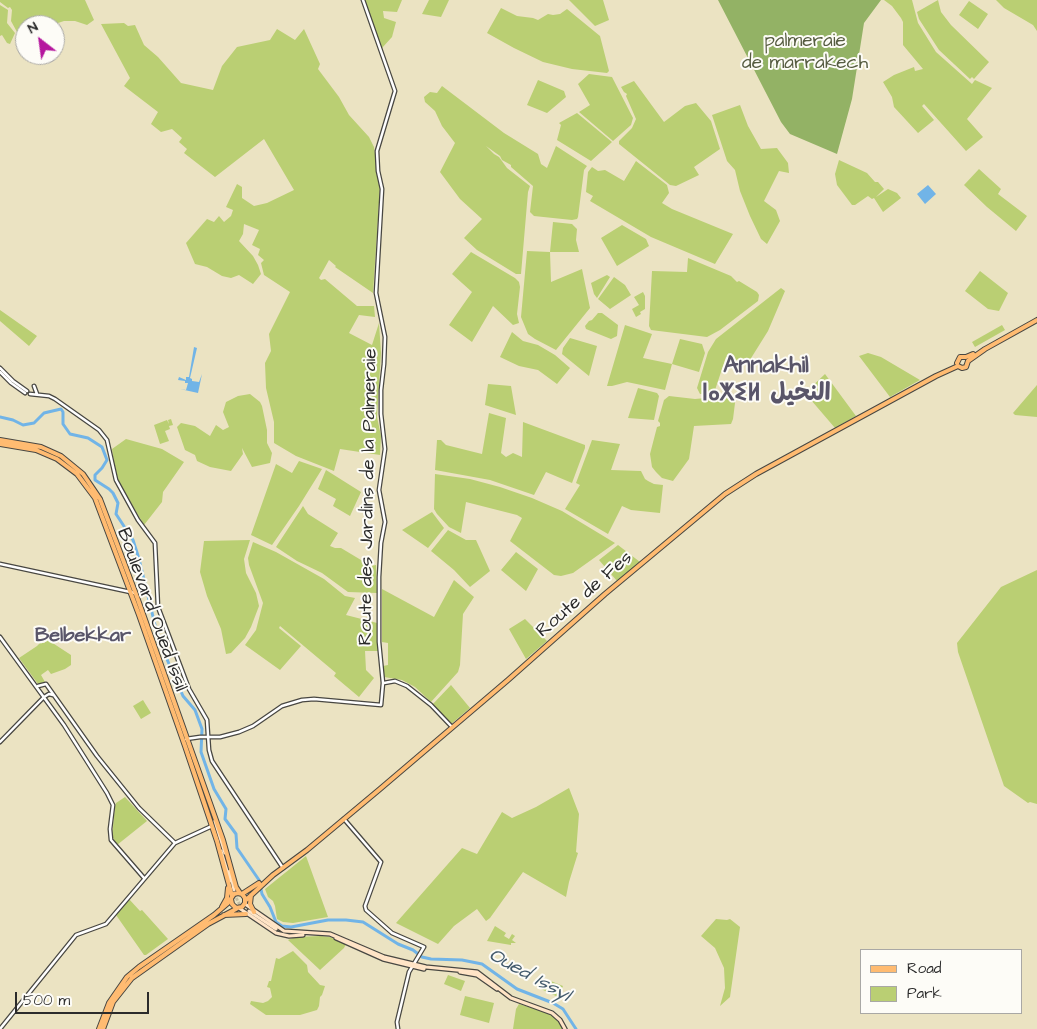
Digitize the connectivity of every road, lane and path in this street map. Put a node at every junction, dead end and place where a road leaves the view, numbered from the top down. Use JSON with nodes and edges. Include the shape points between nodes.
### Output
{"nodes":[{"id":1,"x":363,"y":0,"type":"edge"},
{"id":2,"x":1037,"y":320,"type":"edge"},
{"id":3,"x":967,"y":359,"type":"junction"},
{"id":4,"x":957,"y":364,"type":"junction"},
{"id":5,"x":0,"y":368,"type":"edge"},
{"id":6,"x":0,"y":372,"type":"edge"},
{"id":7,"x":34,"y":386,"type":"dead end"},
{"id":8,"x":27,"y":392,"type":"junction"},
{"id":9,"x":37,"y":394,"type":"junction"},
{"id":10,"x":0,"y":441,"type":"edge"},
{"id":11,"x":0,"y":564,"type":"edge"},
{"id":12,"x":133,"y":593,"type":"junction"},
{"id":13,"x":0,"y":637,"type":"edge"},
{"id":14,"x":383,"y":683,"type":"junction"},
{"id":15,"x":38,"y":686,"type":"junction"},
{"id":16,"x":49,"y":688,"type":"junction"},
{"id":17,"x":48,"y":694,"type":"junction"},
{"id":18,"x":54,"y":695,"type":"junction"},
{"id":19,"x":44,"y":697,"type":"junction"},
{"id":20,"x":452,"y":727,"type":"junction"},
{"id":21,"x":208,"y":738,"type":"junction"},
{"id":22,"x":185,"y":740,"type":"junction"},
{"id":23,"x":0,"y":742,"type":"edge"},
{"id":24,"x":344,"y":818,"type":"junction"},
{"id":25,"x":215,"y":821,"type":"junction"},
{"id":26,"x":212,"y":826,"type":"junction"},
{"id":27,"x":217,"y":841,"type":"junction"},
{"id":28,"x":175,"y":843,"type":"junction"},
{"id":29,"x":283,"y":868,"type":"junction"},
{"id":30,"x":144,"y":878,"type":"junction"},
{"id":31,"x":228,"y":883,"type":"junction"},
{"id":32,"x":235,"y":884,"type":"junction"},
{"id":33,"x":252,"y":891,"type":"junction"},
{"id":34,"x":241,"y":894,"type":"junction"},
{"id":35,"x":231,"y":898,"type":"junction"},
{"id":36,"x":245,"y":902,"type":"junction"},
{"id":37,"x":239,"y":908,"type":"junction"},
{"id":38,"x":220,"y":910,"type":"junction"},
{"id":39,"x":254,"y":912,"type":"junction"},
{"id":40,"x":247,"y":913,"type":"junction"},
{"id":41,"x":222,"y":915,"type":"junction"},
{"id":42,"x":279,"y":929,"type":"junction"},
{"id":43,"x":414,"y":963,"type":"junction"},
{"id":44,"x":502,"y":992,"type":"junction"},
{"id":45,"x":0,"y":1029,"type":"edge"},
{"id":46,"x":101,"y":1029,"type":"edge"},
{"id":47,"x":398,"y":1029,"type":"edge"},
{"id":48,"x":565,"y":1029,"type":"edge"}],
"edges":[{"from":1,"to":14,"type":"street","name":"Route des Jardins de la Palmeraie","via":[[395,86],[376,150],[382,189],[376,293],[384,337],[381,414],[385,449],[379,490],[385,522],[379,577]]},
{"from":2,"to":3,"type":"main road"},
{"from":3,"to":4,"type":"main road","via":[[959,357]]},
{"from":3,"to":4,"type":"main road","via":[[965,367]]},
{"from":4,"to":20,"type":"main road","name":"Route de Fes","via":[[730,490]]},
{"from":5,"to":8,"type":"street"},
{"from":6,"to":8,"type":"street"},
{"from":7,"to":9,"type":"street"},
{"from":8,"to":9,"type":"street"},
{"from":9,"to":21,"type":"street","via":[[52,397],[76,412],[107,440],[116,480],[138,520],[155,542],[158,606],[189,689],[206,718]]},
{"from":10,"to":12,"type":"main road","name":"Boulevard Oued Issil","via":[[44,452],[77,474],[100,508]]},
{"from":11,"to":12,"type":"street"},
{"from":12,"to":22,"type":"main road","name":"Boulevard Oued Issil"},
{"from":13,"to":15,"type":"street"},
{"from":14,"to":20,"type":"street","via":[[395,681],[407,686]]},
{"from":14,"to":21,"type":"street","name":"Route des Jardins de la Palmeraie","via":[[382,705],[302,700],[282,706],[240,732]]},
{"from":15,"to":16,"type":"street","via":[[46,684]]},
{"from":15,"to":19,"type":"street"},
{"from":16,"to":17,"type":"street"},
{"from":16,"to":18,"type":"street"},
{"from":17,"to":18,"type":"street"},
{"from":17,"to":19,"type":"street"},
{"from":18,"to":28,"type":"street","via":[[115,778],[149,819]]},
{"from":19,"to":23,"type":"street"},
{"from":19,"to":30,"type":"street","via":[[112,802],[111,840]]},
{"from":20,"to":24,"type":"main road","name":"Route de Fes"},
{"from":21,"to":22,"type":"street"},
{"from":21,"to":29,"type":"street","via":[[212,761]]},
{"from":22,"to":25,"type":"main road","name":"Boulevard Oued Issil"},
{"from":22,"to":26,"type":"main road","name":"Boulevard Oued Issil"},
{"from":24,"to":29,"type":"main road","name":"Route de Fes"},
{"from":24,"to":43,"type":"street","via":[[380,862],[365,909],[392,933],[424,947]]},
{"from":25,"to":27,"type":"main road","name":"Boulevard Oued Issil","via":[[233,890]]},
{"from":25,"to":32,"type":"main road","name":"Boulevard Oued Issil"},
{"from":26,"to":27,"type":"main road","name":"Boulevard Oued Issil"},
{"from":26,"to":28,"type":"street"},
{"from":27,"to":31,"type":"main road","name":"Boulevard Oued Issil"},
{"from":28,"to":30,"type":"street"},
{"from":29,"to":33,"type":"main road","name":"Route de Fes"},
{"from":30,"to":45,"type":"street","via":[[106,924],[76,935]]},
{"from":31,"to":35,"type":"main road","name":"Boulevard Oued Issil"},
{"from":31,"to":38,"type":"main road"},
{"from":32,"to":33,"type":"main road","via":[[241,890]]},
{"from":32,"to":34,"type":"main road","name":"Boulevard Oued Issil"},
{"from":33,"to":34,"type":"main road","name":"Route de Fes"},
{"from":33,"to":36,"type":"main road","name":"Route de Fes"},
{"from":33,"to":39,"type":"main road","via":[[250,901]]},
{"from":34,"to":35,"type":"main road"},
{"from":34,"to":36,"type":"main road"},
{"from":35,"to":37,"type":"main road","via":[[232,905]]},
{"from":35,"to":38,"type":"main road"},
{"from":36,"to":37,"type":"main road"},
{"from":36,"to":39,"type":"main road"},
{"from":37,"to":40,"type":"main road"},
{"from":37,"to":41,"type":"main road"},
{"from":38,"to":46,"type":"main road","via":[[127,977],[108,1003]]},
{"from":39,"to":42,"type":"main road"},
{"from":40,"to":41,"type":"main road"},
{"from":40,"to":42,"type":"main road"},
{"from":40,"to":43,"type":"main road","via":[[276,933],[330,936],[382,958]]},
{"from":41,"to":46,"type":"main road","via":[[132,978],[113,1002]]},
{"from":42,"to":43,"type":"main road","via":[[291,933],[330,934],[383,956]]},
{"from":43,"to":44,"type":"main road","via":[[423,969],[475,975]]},
{"from":43,"to":44,"type":"main road","via":[[477,972]]},
{"from":43,"to":47,"type":"street","via":[[397,1022]]},
{"from":44,"to":48,"type":"main road","via":[[516,1001],[552,1013]]}]}
